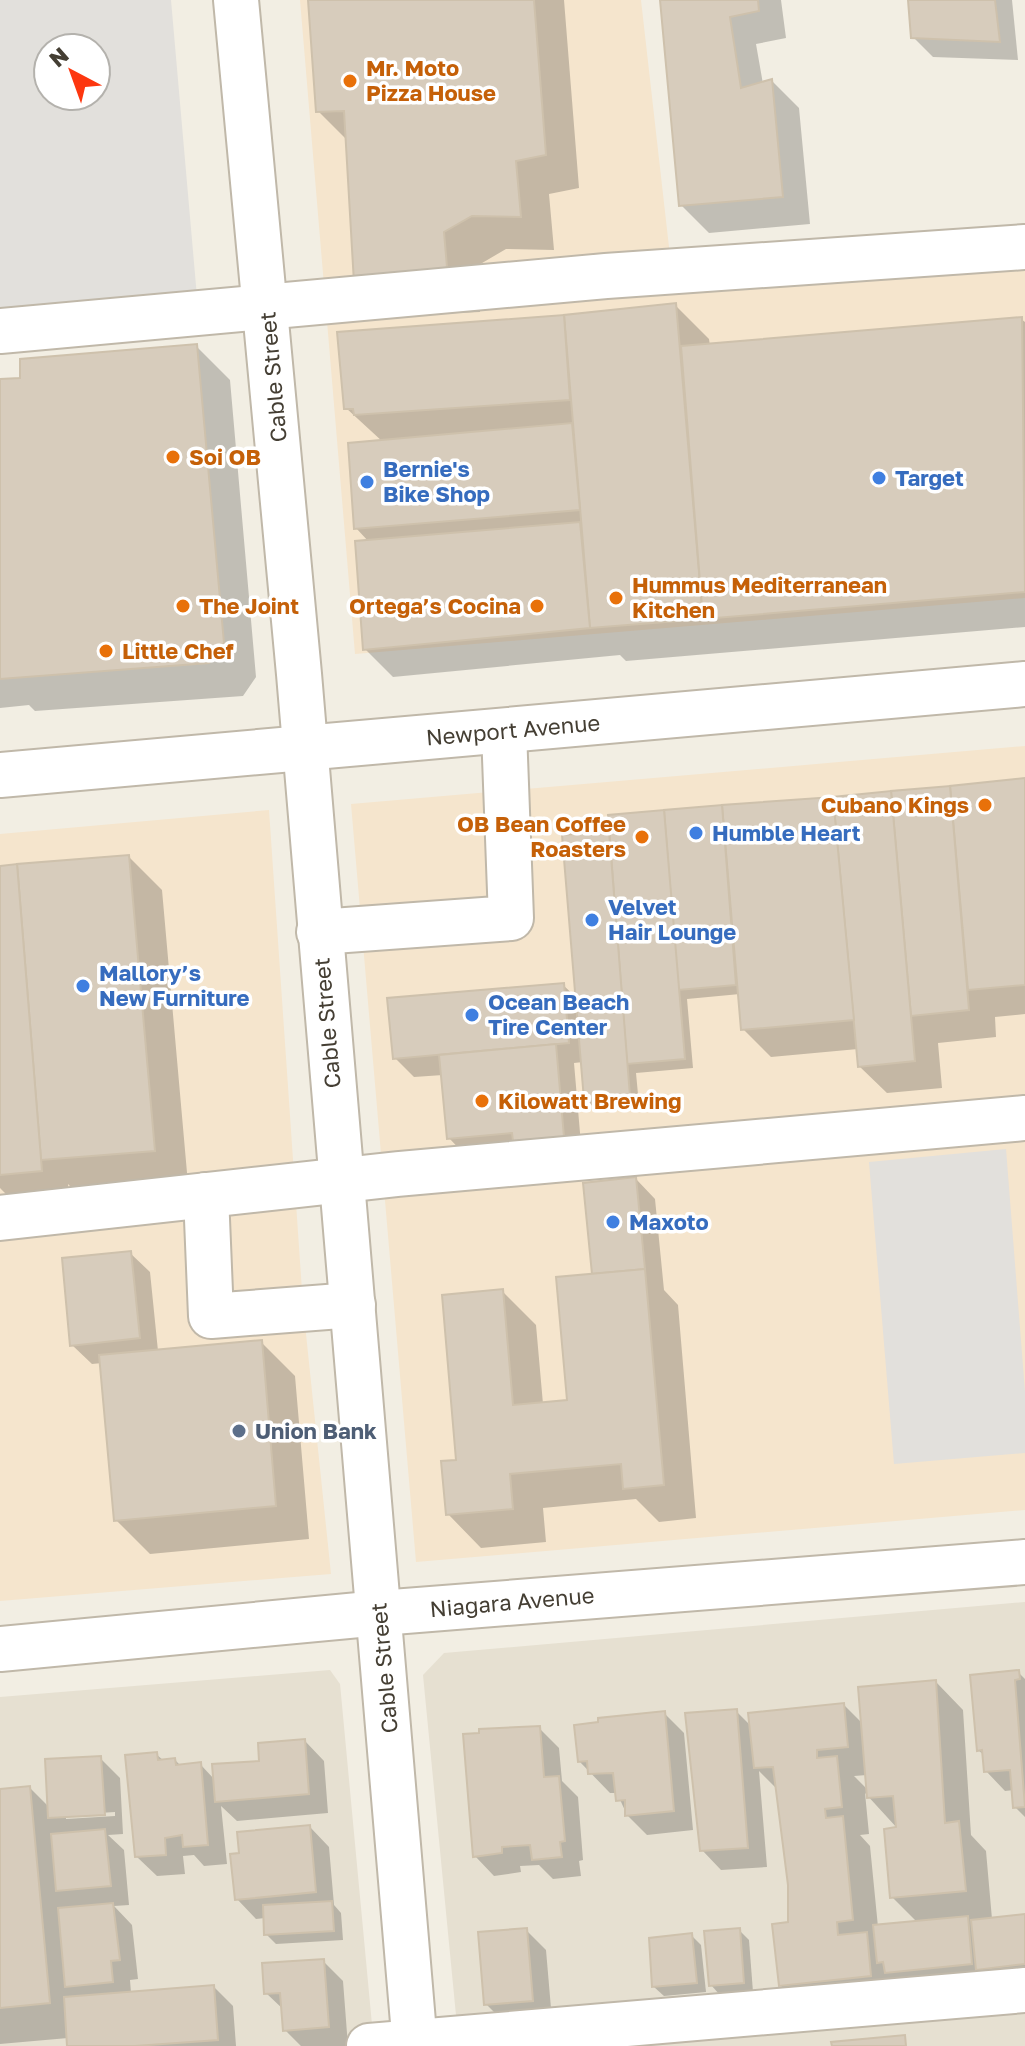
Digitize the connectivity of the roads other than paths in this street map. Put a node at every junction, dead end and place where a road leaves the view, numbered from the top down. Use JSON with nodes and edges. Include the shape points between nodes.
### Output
{"nodes":[{"id":1,"x":236,"y":0,"type":"edge"},
{"id":2,"x":1025,"y":247,"type":"edge"},
{"id":3,"x":267,"y":306,"type":"junction"},
{"id":4,"x":0,"y":331,"type":"edge"},
{"id":5,"x":1025,"y":684,"type":"edge"},
{"id":6,"x":504,"y":731,"type":"junction"},
{"id":7,"x":306,"y":748,"type":"junction"},
{"id":8,"x":0,"y":775,"type":"edge"},
{"id":9,"x":319,"y":932,"type":"junction"},
{"id":10,"x":1025,"y":1118,"type":"edge"},
{"id":11,"x":342,"y":1180,"type":"junction"},
{"id":12,"x":206,"y":1195,"type":"junction"},
{"id":13,"x":0,"y":1218,"type":"edge"},
{"id":14,"x":353,"y":1305,"type":"junction"},
{"id":15,"x":1025,"y":1562,"type":"edge"},
{"id":16,"x":380,"y":1613,"type":"junction"},
{"id":17,"x":0,"y":1649,"type":"edge"},
{"id":18,"x":1025,"y":1990,"type":"edge"},
{"id":19,"x":415,"y":2044,"type":"edge"},
{"id":20,"x":369,"y":2046,"type":"edge"}],
"edges":[{"from":1,"to":3,"type":"street","name":"Cable Street"},
{"from":2,"to":3,"type":"street"},
{"from":3,"to":4,"type":"street"},
{"from":3,"to":7,"type":"street","name":"Cable Street"},
{"from":5,"to":6,"type":"street","name":"Newport Avenue"},
{"from":6,"to":7,"type":"street","name":"Newport Avenue"},
{"from":6,"to":9,"type":"street","via":[[511,918]]},
{"from":7,"to":8,"type":"street","name":"Newport Avenue"},
{"from":7,"to":9,"type":"street","name":"Cable Street"},
{"from":9,"to":11,"type":"street","name":"Cable Street"},
{"from":10,"to":11,"type":"street"},
{"from":11,"to":12,"type":"street"},
{"from":11,"to":14,"type":"street","name":"Cable Street"},
{"from":12,"to":13,"type":"street"},
{"from":12,"to":14,"type":"street","via":[[211,1316]]},
{"from":14,"to":16,"type":"street","name":"Cable Street"},
{"from":15,"to":16,"type":"street","name":"Niagara Avenue"},
{"from":16,"to":17,"type":"street","name":"Niagara Avenue"},
{"from":16,"to":19,"type":"street","name":"Cable Street"},
{"from":18,"to":19,"type":"street"},
{"from":19,"to":20,"type":"street"}]}
